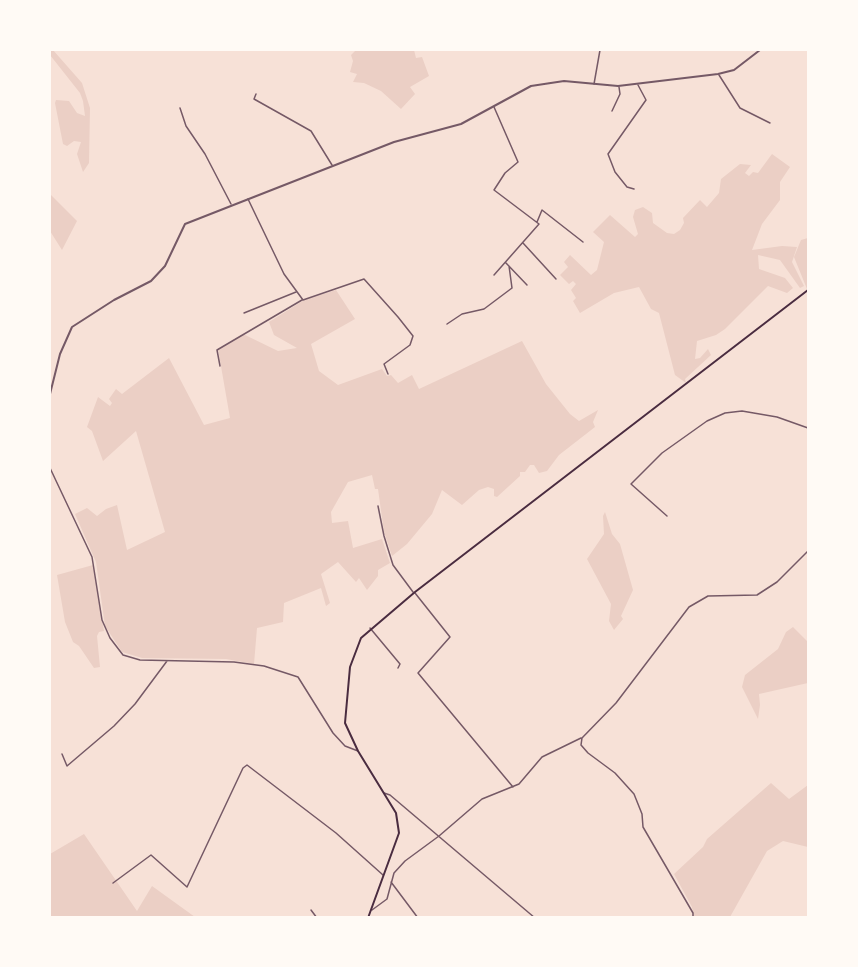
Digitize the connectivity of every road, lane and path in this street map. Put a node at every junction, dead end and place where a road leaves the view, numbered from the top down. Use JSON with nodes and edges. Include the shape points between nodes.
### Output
{"nodes":[{"id":1,"x":600,"y":50,"type":"edge"},
{"id":2,"x":760,"y":50,"type":"edge"},
{"id":3,"x":718,"y":74,"type":"junction"},
{"id":4,"x":638,"y":84,"type":"junction"},
{"id":5,"x":594,"y":85,"type":"junction"},
{"id":6,"x":619,"y":86,"type":"junction"},
{"id":7,"x":256,"y":94,"type":"dead end"},
{"id":8,"x":494,"y":106,"type":"junction"},
{"id":9,"x":180,"y":108,"type":"dead end"},
{"id":10,"x":612,"y":111,"type":"dead end"},
{"id":11,"x":770,"y":123,"type":"dead end"},
{"id":12,"x":332,"y":165,"type":"junction"},
{"id":13,"x":634,"y":189,"type":"dead end"},
{"id":14,"x":248,"y":198,"type":"junction"},
{"id":15,"x":231,"y":204,"type":"junction"},
{"id":16,"x":537,"y":223,"type":"junction"},
{"id":17,"x":583,"y":242,"type":"dead end"},
{"id":18,"x":523,"y":243,"type":"junction"},
{"id":19,"x":505,"y":262,"type":"junction"},
{"id":20,"x":509,"y":266,"type":"junction"},
{"id":21,"x":494,"y":275,"type":"dead end"},
{"id":22,"x":555,"y":279,"type":"dead end"},
{"id":23,"x":527,"y":285,"type":"dead end"},
{"id":24,"x":297,"y":291,"type":"junction"},
{"id":25,"x":808,"y":291,"type":"edge"},
{"id":26,"x":303,"y":300,"type":"junction"},
{"id":27,"x":244,"y":313,"type":"dead end"},
{"id":28,"x":447,"y":324,"type":"dead end"},
{"id":29,"x":220,"y":366,"type":"dead end"},
{"id":30,"x":388,"y":374,"type":"dead end"},
{"id":31,"x":50,"y":394,"type":"edge"},
{"id":32,"x":808,"y":428,"type":"edge"},
{"id":33,"x":50,"y":468,"type":"edge"},
{"id":34,"x":378,"y":506,"type":"dead end"},
{"id":35,"x":667,"y":516,"type":"dead end"},
{"id":36,"x":808,"y":551,"type":"edge"},
{"id":37,"x":414,"y":593,"type":"junction"},
{"id":38,"x":370,"y":628,"type":"junction"},
{"id":39,"x":168,"y":660,"type":"junction"},
{"id":40,"x":398,"y":668,"type":"dead end"},
{"id":41,"x":582,"y":738,"type":"junction"},
{"id":42,"x":358,"y":751,"type":"junction"},
{"id":43,"x":62,"y":754,"type":"dead end"},
{"id":44,"x":513,"y":787,"type":"junction"},
{"id":45,"x":384,"y":793,"type":"junction"},
{"id":46,"x":439,"y":836,"type":"junction"},
{"id":47,"x":383,"y":876,"type":"junction"},
{"id":48,"x":390,"y":882,"type":"junction"},
{"id":49,"x":113,"y":883,"type":"dead end"},
{"id":50,"x":311,"y":910,"type":"dead end"},
{"id":51,"x":371,"y":910,"type":"junction"},
{"id":52,"x":317,"y":918,"type":"edge"},
{"id":53,"x":368,"y":918,"type":"edge"},
{"id":54,"x":418,"y":918,"type":"edge"},
{"id":55,"x":536,"y":918,"type":"edge"},
{"id":56,"x":693,"y":918,"type":"edge"}],
"edges":[{"from":1,"to":5,"type":"street"},
{"from":2,"to":3,"type":"street","via":[[734,70]]},
{"from":3,"to":4,"type":"street"},
{"from":3,"to":11,"type":"street","via":[[740,108]]},
{"from":4,"to":6,"type":"street"},
{"from":4,"to":13,"type":"street","via":[[646,100],[608,154],[615,172],[627,187]]},
{"from":5,"to":6,"type":"street"},
{"from":5,"to":8,"type":"street","via":[[564,81],[539,84]]},
{"from":6,"to":10,"type":"street","via":[[620,94]]},
{"from":7,"to":12,"type":"street","via":[[254,99],[311,130]]},
{"from":8,"to":12,"type":"street","via":[[456,126],[394,142]]},
{"from":8,"to":16,"type":"street","via":[[518,162],[494,190]]},
{"from":9,"to":15,"type":"street","via":[[186,126],[206,154]]},
{"from":12,"to":14,"type":"street"},
{"from":14,"to":15,"type":"street"},
{"from":14,"to":24,"type":"street","via":[[284,274]]},
{"from":15,"to":31,"type":"street","via":[[185,224],[165,266],[151,281],[72,327]]},
{"from":16,"to":17,"type":"street","via":[[542,210]]},
{"from":16,"to":18,"type":"street"},
{"from":18,"to":19,"type":"street"},
{"from":18,"to":22,"type":"street"},
{"from":19,"to":20,"type":"street"},
{"from":19,"to":21,"type":"street"},
{"from":20,"to":23,"type":"street"},
{"from":20,"to":28,"type":"street","via":[[512,288],[484,309],[460,315]]},
{"from":24,"to":26,"type":"street"},
{"from":24,"to":27,"type":"street"},
{"from":25,"to":37,"type":"main road"},
{"from":26,"to":29,"type":"street","via":[[217,350]]},
{"from":26,"to":30,"type":"street","via":[[366,280],[413,336],[410,345],[384,364]]},
{"from":32,"to":35,"type":"street","via":[[742,411],[707,421],[662,453],[631,484]]},
{"from":33,"to":39,"type":"street","via":[[95,564],[102,620],[110,638],[130,658]]},
{"from":34,"to":37,"type":"street","via":[[393,565]]},
{"from":36,"to":41,"type":"street","via":[[777,582],[757,595],[708,596],[689,607],[611,709]]},
{"from":37,"to":38,"type":"main road"},
{"from":37,"to":44,"type":"street","via":[[450,637],[418,673]]},
{"from":38,"to":40,"type":"street","via":[[400,663]]},
{"from":38,"to":42,"type":"main road","via":[[354,652],[345,706],[345,723]]},
{"from":39,"to":42,"type":"street","via":[[264,666],[298,677],[333,733],[345,746]]},
{"from":39,"to":43,"type":"street","via":[[114,726],[67,766]]},
{"from":41,"to":44,"type":"street","via":[[542,757],[524,780]]},
{"from":41,"to":56,"type":"street","via":[[581,746],[634,794],[643,827]]},
{"from":42,"to":45,"type":"main road"},
{"from":44,"to":46,"type":"street","via":[[482,799]]},
{"from":45,"to":46,"type":"street"},
{"from":45,"to":47,"type":"main road","via":[[396,813],[399,833]]},
{"from":46,"to":48,"type":"street","via":[[400,865]]},
{"from":46,"to":55,"type":"street"},
{"from":47,"to":49,"type":"street","via":[[336,833],[247,765],[187,887],[151,855]]},
{"from":47,"to":51,"type":"main road"},
{"from":48,"to":51,"type":"street","via":[[387,899]]},
{"from":48,"to":54,"type":"street"},
{"from":50,"to":52,"type":"street"},
{"from":51,"to":53,"type":"main road"}]}
